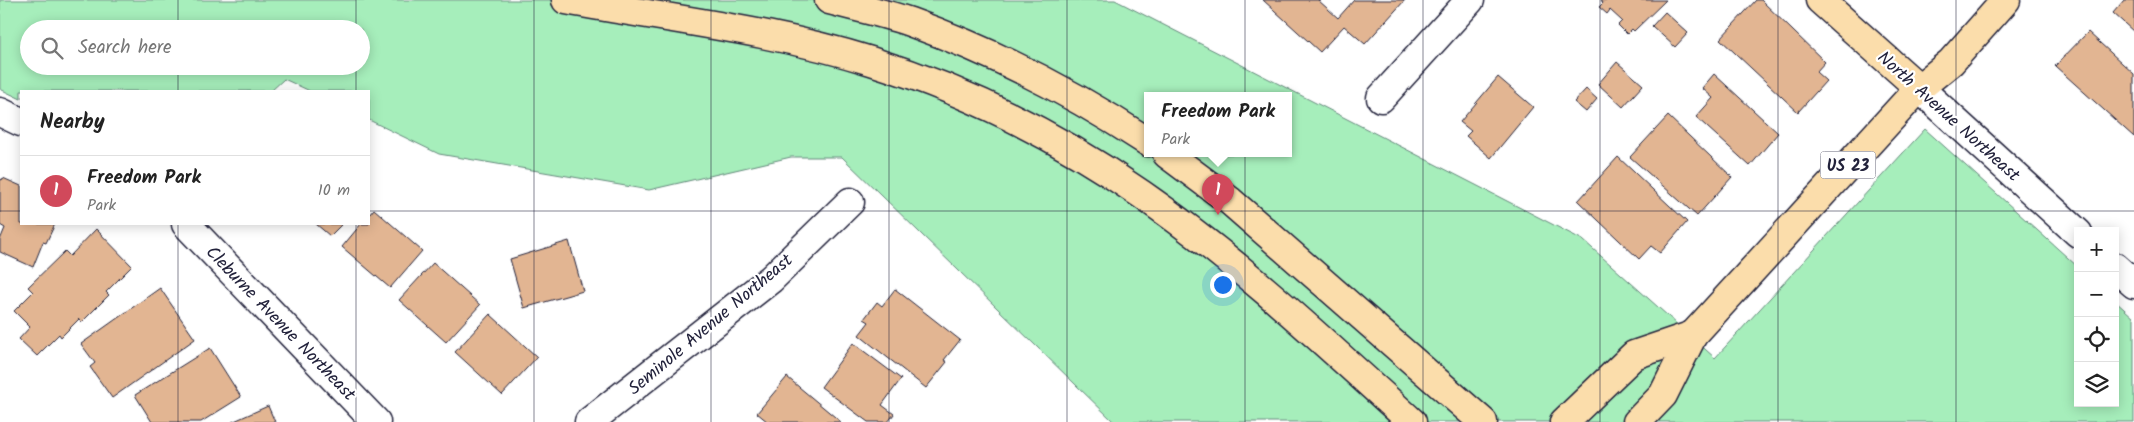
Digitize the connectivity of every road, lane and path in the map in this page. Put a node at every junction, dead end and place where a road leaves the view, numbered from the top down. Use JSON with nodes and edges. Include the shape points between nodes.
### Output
{"nodes":[{"id":1,"x":566,"y":0,"type":"edge"},
{"id":2,"x":829,"y":0,"type":"edge"},
{"id":3,"x":1470,"y":0,"type":"edge"},
{"id":4,"x":1820,"y":0,"type":"edge"},
{"id":5,"x":2006,"y":0,"type":"edge"},
{"id":6,"x":1919,"y":88,"type":"junction"},
{"id":7,"x":1381,"y":98,"type":"dead end"},
{"id":8,"x":0,"y":112,"type":"edge"},
{"id":9,"x":20,"y":122,"type":"edge"},
{"id":10,"x":1144,"y":140,"type":"edge"},
{"id":11,"x":1171,"y":157,"type":"edge"},
{"id":12,"x":850,"y":202,"type":"dead end"},
{"id":13,"x":187,"y":225,"type":"edge"},
{"id":14,"x":2074,"y":229,"type":"edge"},
{"id":15,"x":2119,"y":271,"type":"edge"},
{"id":16,"x":2134,"y":284,"type":"edge"},
{"id":17,"x":1694,"y":335,"type":"junction"},
{"id":18,"x":376,"y":422,"type":"edge"},
{"id":19,"x":589,"y":422,"type":"edge"},
{"id":20,"x":1412,"y":422,"type":"edge"},
{"id":21,"x":1483,"y":422,"type":"edge"},
{"id":22,"x":1564,"y":422,"type":"edge"},
{"id":23,"x":1637,"y":422,"type":"edge"}],
"edges":[{"from":1,"to":20,"type":"main road","via":[[783,38],[862,58],[951,90],[1042,133],[1141,193],[1188,228],[1311,329]]},
{"from":2,"to":10,"type":"main road","via":[[909,22],[991,54],[1070,94]]},
{"from":3,"to":7,"type":"street"},
{"from":4,"to":6,"type":"main road","name":"North Avenue Northeast"},
{"from":5,"to":6,"type":"main road","number":"US 23","via":[[1951,62]]},
{"from":6,"to":14,"type":"street","name":"North Avenue Northeast"},
{"from":6,"to":17,"type":"main road","number":"US 23"},
{"from":8,"to":9,"type":"street"},
{"from":11,"to":21,"type":"main road","via":[[1230,201]]},
{"from":12,"to":19,"type":"street","name":"Seminole Avenue Northeast","via":[[771,279]]},
{"from":13,"to":18,"type":"street","name":"Cleburne Avenue Northeast"},
{"from":15,"to":16,"type":"street"},
{"from":17,"to":22,"type":"main road","number":"US 23","via":[[1634,355]]},
{"from":17,"to":23,"type":"main road","number":"US 23","via":[[1663,395]]}]}
